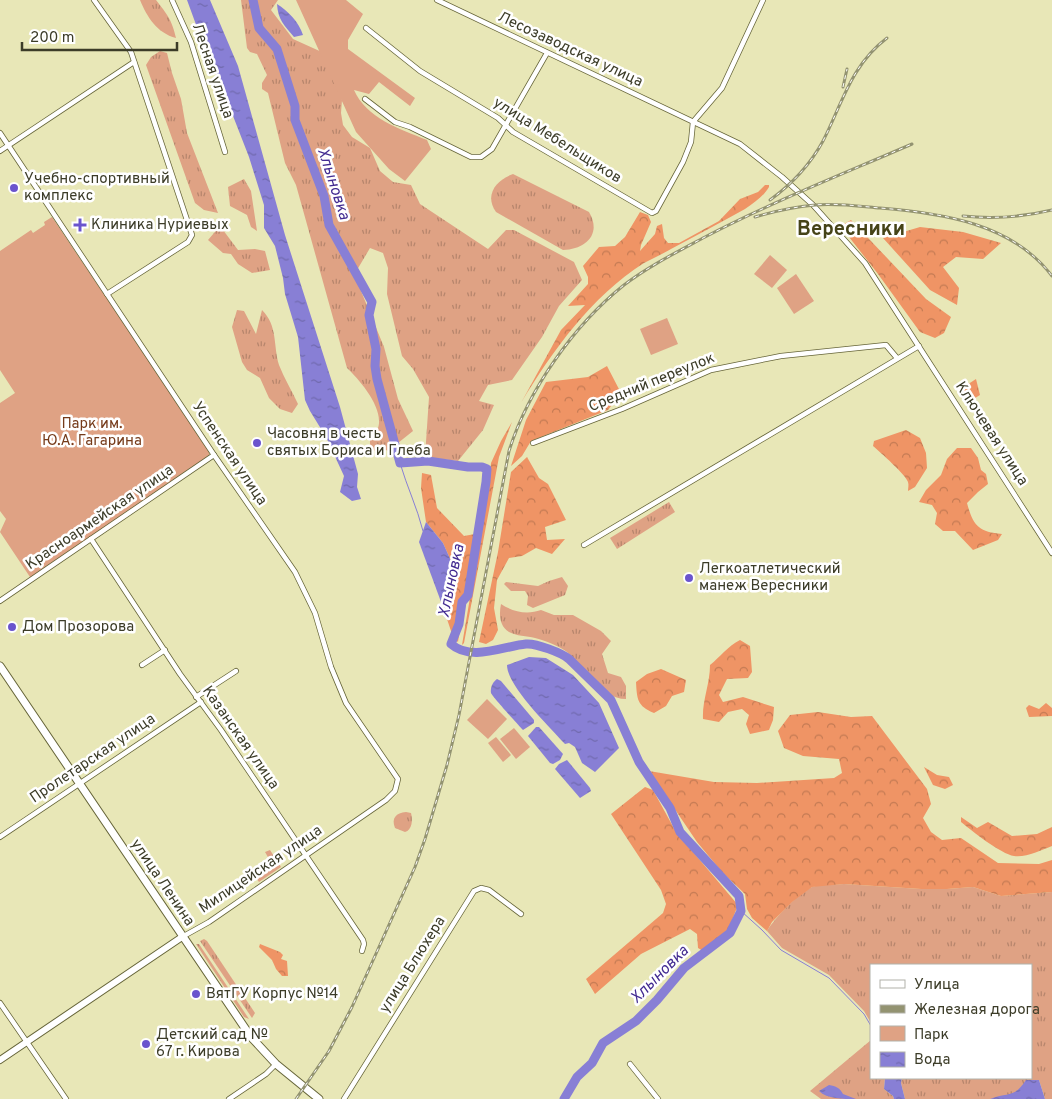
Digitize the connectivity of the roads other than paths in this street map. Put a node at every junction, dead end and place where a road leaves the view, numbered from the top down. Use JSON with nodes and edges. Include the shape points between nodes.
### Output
{"nodes":[{"id":1,"x":94,"y":0,"type":"edge"},
{"id":2,"x":172,"y":0,"type":"edge"},
{"id":3,"x":437,"y":0,"type":"edge"},
{"id":4,"x":763,"y":0,"type":"edge"},
{"id":5,"x":366,"y":28,"type":"dead end"},
{"id":6,"x":547,"y":53,"type":"junction"},
{"id":7,"x":134,"y":62,"type":"junction"},
{"id":8,"x":365,"y":99,"type":"dead end"},
{"id":9,"x":693,"y":122,"type":"junction"},
{"id":10,"x":506,"y":125,"type":"junction"},
{"id":11,"x":0,"y":133,"type":"edge"},
{"id":12,"x":8,"y":146,"type":"junction"},
{"id":13,"x":0,"y":151,"type":"edge"},
{"id":14,"x":225,"y":152,"type":"dead end"},
{"id":15,"x":107,"y":294,"type":"junction"},
{"id":16,"x":908,"y":328,"type":"joint"},
{"id":17,"x":919,"y":346,"type":"junction"},
{"id":18,"x":898,"y":358,"type":"junction"},
{"id":19,"x":533,"y":443,"type":"dead end"},
{"id":20,"x":214,"y":455,"type":"junction"},
{"id":21,"x":91,"y":539,"type":"junction"},
{"id":22,"x":584,"y":545,"type":"dead end"},
{"id":23,"x":1052,"y":553,"type":"edge"},
{"id":24,"x":0,"y":601,"type":"edge"},
{"id":25,"x":165,"y":650,"type":"junction"},
{"id":26,"x":142,"y":665,"type":"dead end"},
{"id":27,"x":0,"y":666,"type":"edge"},
{"id":28,"x":236,"y":671,"type":"dead end"},
{"id":29,"x":196,"y":697,"type":"junction"},
{"id":30,"x":201,"y":702,"type":"junction"},
{"id":31,"x":79,"y":783,"type":"junction"},
{"id":32,"x":386,"y":800,"type":"joint"},
{"id":33,"x":0,"y":837,"type":"edge"},
{"id":34,"x":306,"y":856,"type":"junction"},
{"id":35,"x":521,"y":914,"type":"dead end"},
{"id":36,"x":182,"y":937,"type":"junction"},
{"id":37,"x":362,"y":951,"type":"dead end"},
{"id":38,"x":0,"y":1003,"type":"edge"},
{"id":39,"x":27,"y":1042,"type":"junction"},
{"id":40,"x":0,"y":1060,"type":"edge"},
{"id":41,"x":276,"y":1064,"type":"junction"},
{"id":42,"x":630,"y":1064,"type":"dead end"},
{"id":43,"x":66,"y":1099,"type":"edge"},
{"id":44,"x":229,"y":1099,"type":"edge"},
{"id":45,"x":319,"y":1099,"type":"edge"},
{"id":46,"x":344,"y":1099,"type":"edge"},
{"id":47,"x":658,"y":1099,"type":"edge"}],
"edges":[{"from":1,"to":7,"type":"street"},
{"from":2,"to":14,"type":"street","name":"Лесная улица","via":[[191,42]]},
{"from":3,"to":6,"type":"street","name":"Лесозаводская улица"},
{"from":4,"to":9,"type":"street","via":[[722,88]]},
{"from":5,"to":10,"type":"street","name":"улица Мебельщиков","via":[[420,71]]},
{"from":6,"to":9,"type":"street","name":"Лесозаводская улица"},
{"from":6,"to":10,"type":"street"},
{"from":7,"to":12,"type":"street"},
{"from":7,"to":15,"type":"street","via":[[192,235],[188,242]]},
{"from":8,"to":10,"type":"street","via":[[394,122],[474,158],[489,153]]},
{"from":9,"to":10,"type":"street","name":"улица Мебельщиков","via":[[684,162],[652,213]]},
{"from":9,"to":16,"type":"street","name":"Лесозаводская улица","via":[[740,144],[813,205],[865,263]]},
{"from":11,"to":12,"type":"street","name":"Успенская улица"},
{"from":12,"to":13,"type":"street"},
{"from":12,"to":15,"type":"street","name":"Успенская улица"},
{"from":15,"to":20,"type":"street","name":"Успенская улица"},
{"from":16,"to":17,"type":"street","name":"Ключевая улица"},
{"from":17,"to":18,"type":"street"},
{"from":17,"to":23,"type":"street","name":"Ключевая улица"},
{"from":18,"to":19,"type":"street","name":"Средний переулок","via":[[886,345],[781,356],[711,370]]},
{"from":18,"to":22,"type":"street"},
{"from":20,"to":21,"type":"street","name":"Красноармейская улица"},
{"from":20,"to":32,"type":"street","name":"Успенская улица","via":[[299,578],[315,613],[346,703],[397,776],[397,788]]},
{"from":21,"to":24,"type":"street","name":"Красноармейская улица"},
{"from":21,"to":25,"type":"street","name":"Казанская улица"},
{"from":25,"to":26,"type":"street"},
{"from":25,"to":29,"type":"street","name":"Казанская улица"},
{"from":27,"to":31,"type":"main road","name":"улица Ленина"},
{"from":28,"to":29,"type":"street"},
{"from":29,"to":30,"type":"street","name":"Казанская улица"},
{"from":30,"to":31,"type":"street","name":"Пролетарская улица"},
{"from":30,"to":34,"type":"street","name":"Казанская улица"},
{"from":31,"to":33,"type":"street","name":"Пролетарская улица"},
{"from":31,"to":36,"type":"main road","name":"улица Ленина"},
{"from":32,"to":34,"type":"street","name":"Милицейская улица"},
{"from":34,"to":36,"type":"street","name":"Милицейская улица"},
{"from":34,"to":37,"type":"street","name":"Казанская улица","via":[[363,940]]},
{"from":35,"to":46,"type":"street","name":"улица Блюхера","via":[[489,890],[481,888],[474,891]]},
{"from":36,"to":39,"type":"street","name":"Милицейская улица"},
{"from":36,"to":41,"type":"main road","name":"улица Ленина","via":[[251,1037]]},
{"from":38,"to":39,"type":"street"},
{"from":39,"to":40,"type":"street","name":"Милицейская улица"},
{"from":39,"to":43,"type":"street"},
{"from":41,"to":44,"type":"street"},
{"from":41,"to":45,"type":"main road","name":"улица Ленина"},
{"from":42,"to":47,"type":"street"}]}
